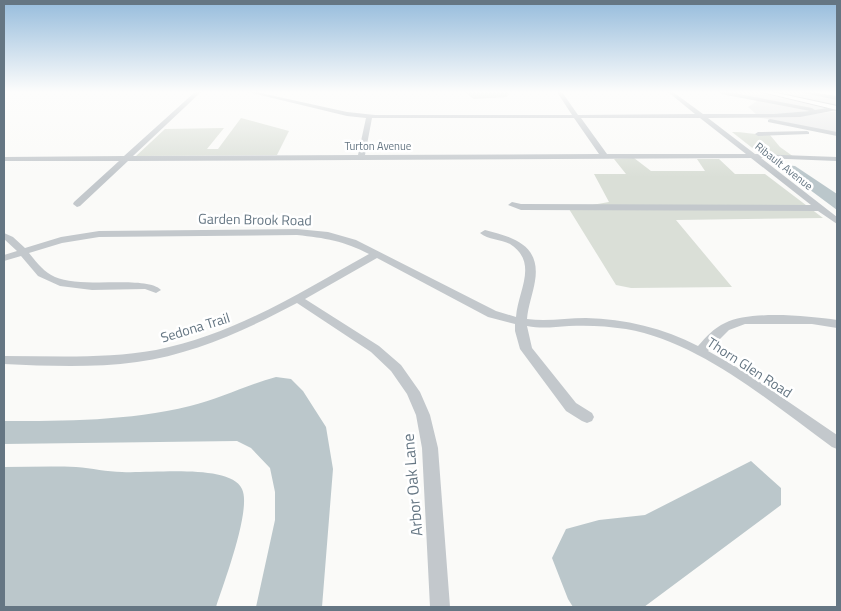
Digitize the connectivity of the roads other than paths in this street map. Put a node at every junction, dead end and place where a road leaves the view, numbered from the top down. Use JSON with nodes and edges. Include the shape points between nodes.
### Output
{"nodes":[{"id":1,"x":167,"y":121,"type":"edge"},
{"id":2,"x":368,"y":121,"type":"edge"},
{"id":3,"x":579,"y":121,"type":"edge"},
{"id":4,"x":708,"y":121,"type":"edge"},
{"id":5,"x":769,"y":121,"type":"edge"},
{"id":6,"x":758,"y":134,"type":"dead end"},
{"id":7,"x":834,"y":134,"type":"edge"},
{"id":8,"x":604,"y":156,"type":"junction"},
{"id":9,"x":752,"y":156,"type":"junction"},
{"id":10,"x":361,"y":157,"type":"junction"},
{"id":11,"x":4,"y":158,"type":"edge"},
{"id":12,"x":127,"y":158,"type":"junction"},
{"id":13,"x":837,"y":159,"type":"edge"},
{"id":14,"x":78,"y":204,"type":"dead end"},
{"id":15,"x":512,"y":205,"type":"dead end"},
{"id":16,"x":820,"y":208,"type":"junction"},
{"id":17,"x":837,"y":221,"type":"edge"},
{"id":18,"x":484,"y":234,"type":"dead end"},
{"id":19,"x":4,"y":236,"type":"edge"},
{"id":20,"x":22,"y":251,"type":"junction"},
{"id":21,"x":377,"y":254,"type":"junction"},
{"id":22,"x":4,"y":258,"type":"edge"},
{"id":23,"x":156,"y":290,"type":"dead end"},
{"id":24,"x":296,"y":298,"type":"junction"},
{"id":25,"x":520,"y":322,"type":"junction"},
{"id":26,"x":837,"y":324,"type":"edge"},
{"id":27,"x":700,"y":352,"type":"junction"},
{"id":28,"x":4,"y":360,"type":"edge"},
{"id":29,"x":587,"y":417,"type":"dead end"},
{"id":30,"x":837,"y":443,"type":"edge"},
{"id":31,"x":440,"y":607,"type":"edge"}],
"edges":[{"from":1,"to":12,"type":"street"},
{"from":2,"to":10,"type":"street"},
{"from":3,"to":8,"type":"street"},
{"from":4,"to":9,"type":"street","name":"Ribault Avenue"},
{"from":5,"to":7,"type":"street"},
{"from":6,"to":7,"type":"street"},
{"from":8,"to":9,"type":"street","name":"Turton Avenue"},
{"from":8,"to":10,"type":"street","name":"Turton Avenue"},
{"from":9,"to":13,"type":"street","name":"Turton Avenue"},
{"from":9,"to":16,"type":"street","name":"Ribault Avenue"},
{"from":10,"to":12,"type":"street","name":"Turton Avenue"},
{"from":11,"to":12,"type":"street","name":"Turton Avenue"},
{"from":12,"to":14,"type":"street"},
{"from":15,"to":16,"type":"street"},
{"from":16,"to":17,"type":"street","name":"Ribault Avenue"},
{"from":18,"to":25,"type":"street","via":[[511,241],[528,255],[532,263]]},
{"from":19,"to":20,"type":"street"},
{"from":20,"to":21,"type":"street","name":"Garden Brook Road","via":[[99,234],[297,232],[341,238]]},
{"from":20,"to":22,"type":"street","name":"Garden Brook Road"},
{"from":20,"to":23,"type":"street","via":[[43,274],[59,282],[89,286],[146,286]]},
{"from":21,"to":24,"type":"street","name":"Sedona Trail"},
{"from":21,"to":25,"type":"street","name":"Garden Brook Road","via":[[492,314]]},
{"from":24,"to":28,"type":"street","name":"Sedona Trail","via":[[230,333],[182,349],[125,359]]},
{"from":24,"to":31,"type":"street","name":"Arbor Oak Lane","via":[[375,350],[396,368],[413,392],[423,415],[430,448]]},
{"from":25,"to":27,"type":"street","name":"Thorn Glen Road","via":[[606,323],[634,327]]},
{"from":25,"to":29,"type":"street","via":[[521,340],[526,348],[571,407]]},
{"from":26,"to":27,"type":"street","via":[[812,320],[734,322],[725,326]]},
{"from":27,"to":30,"type":"street","name":"Thorn Glen Road"}]}
